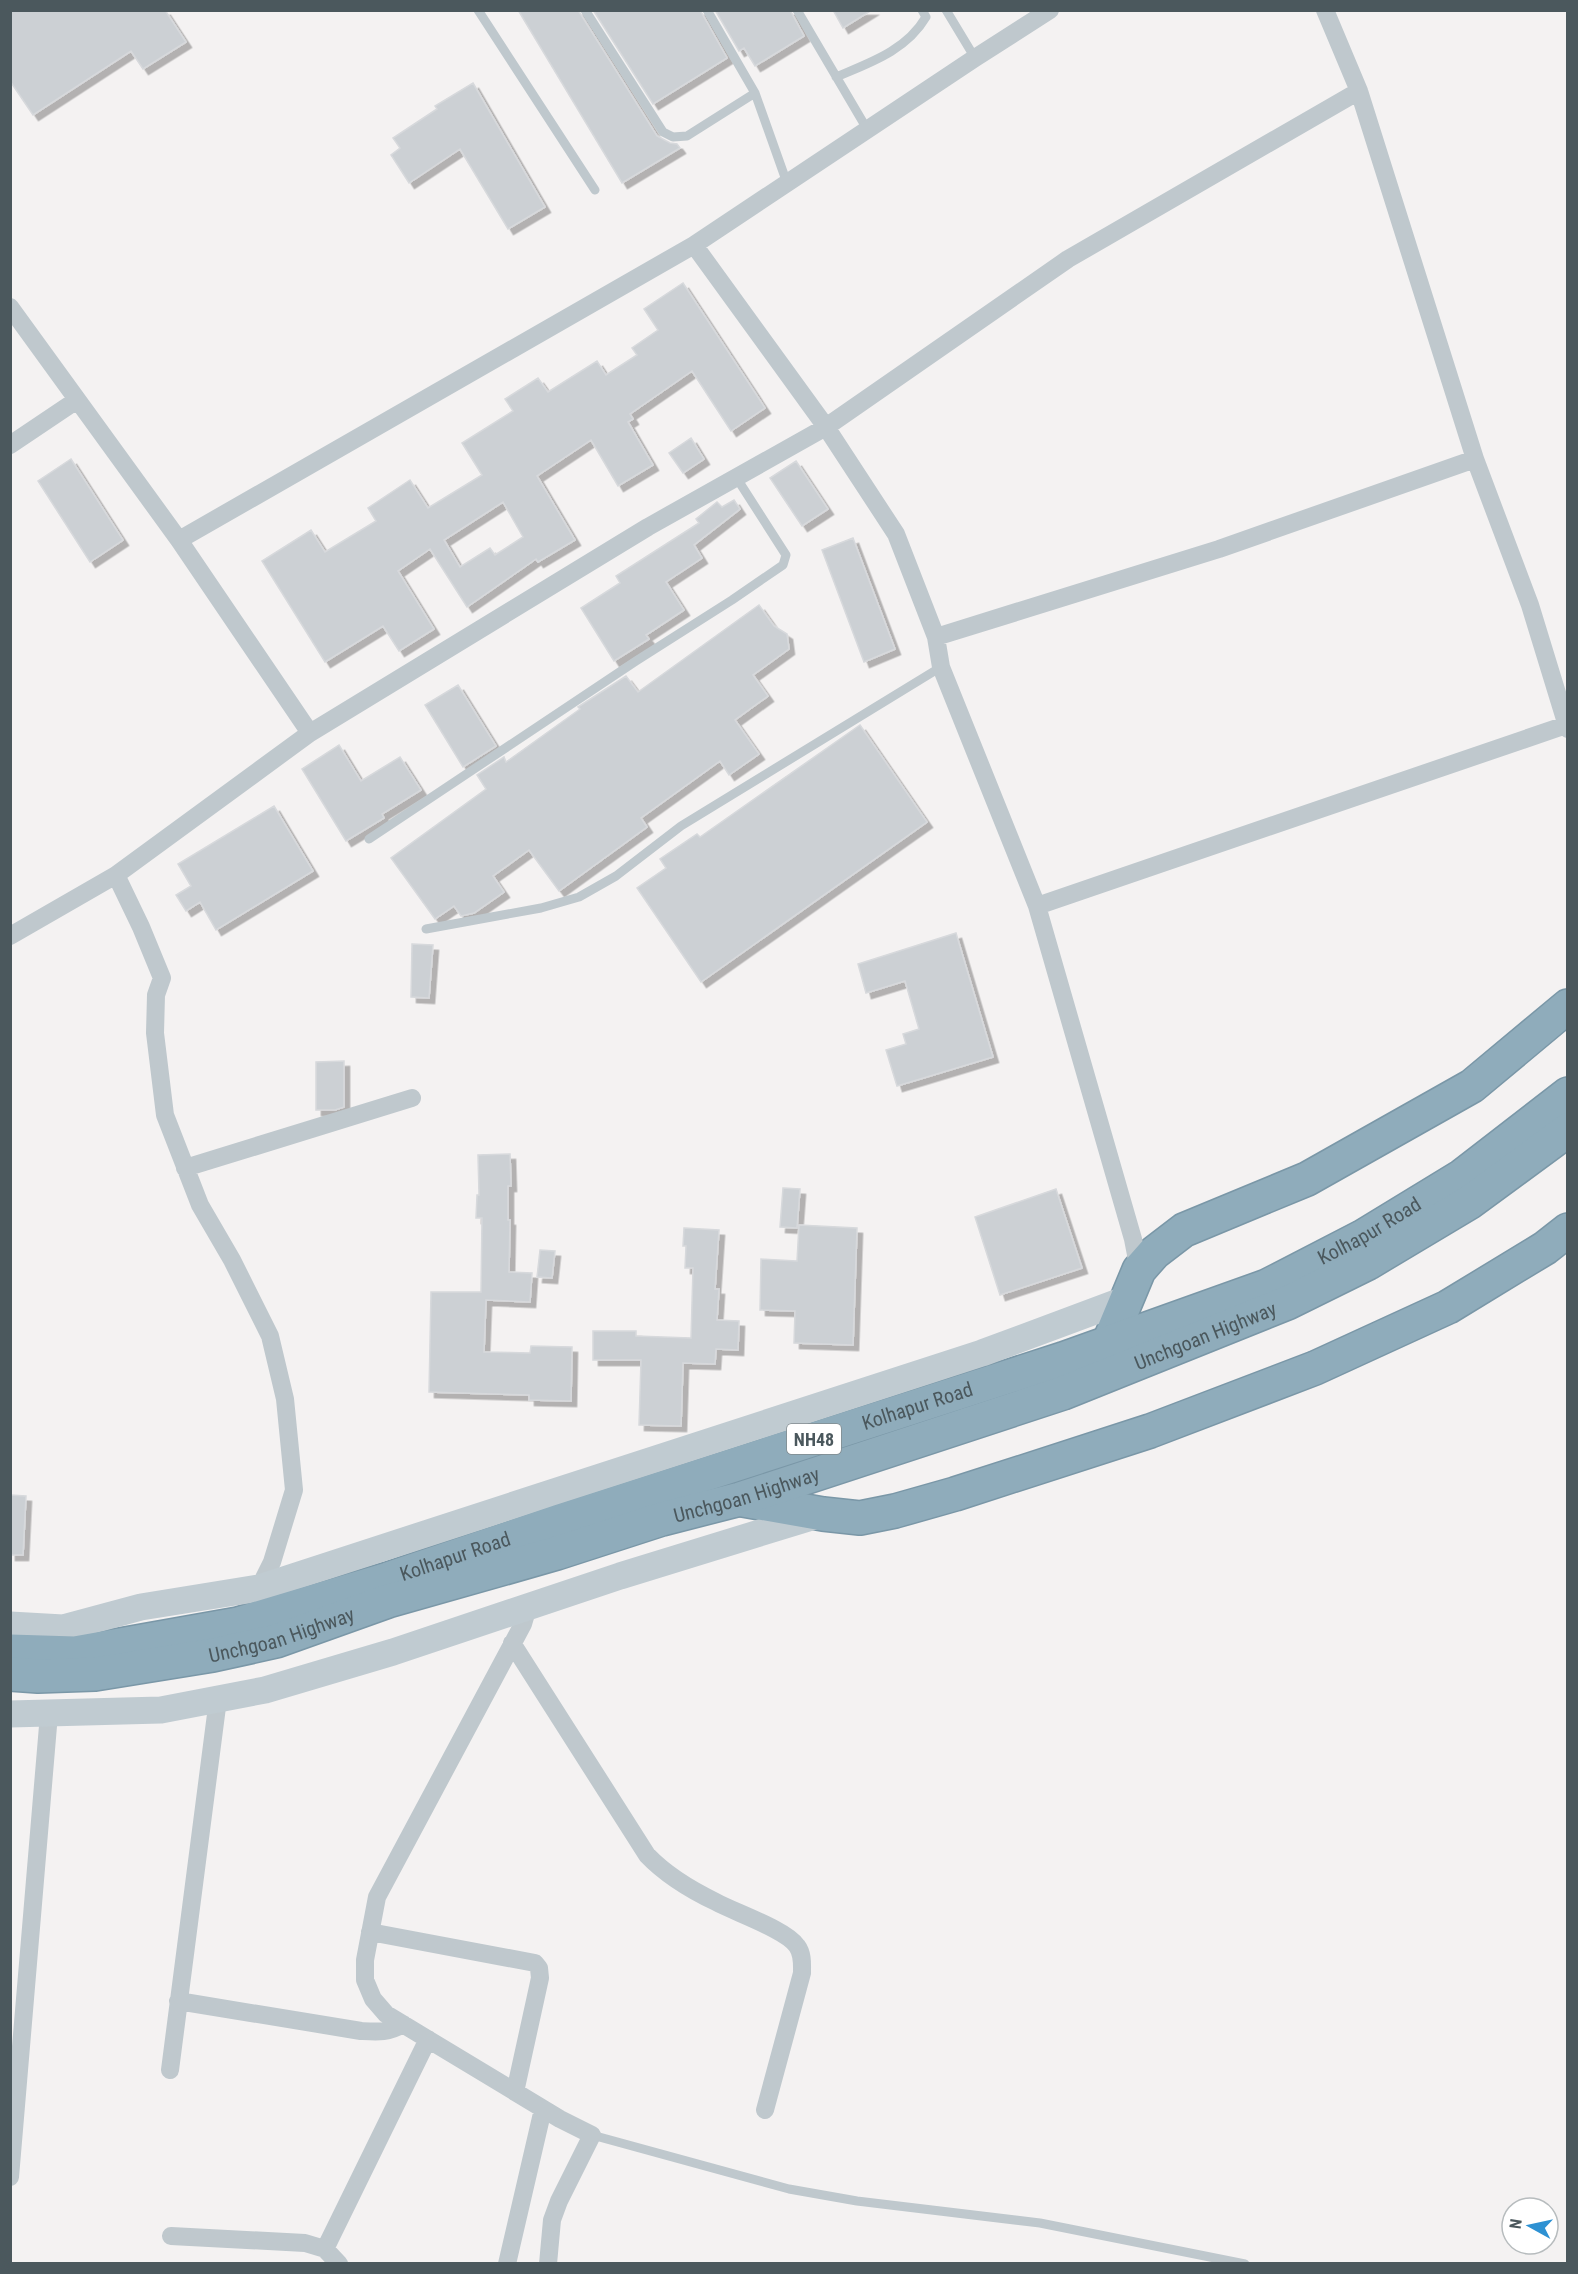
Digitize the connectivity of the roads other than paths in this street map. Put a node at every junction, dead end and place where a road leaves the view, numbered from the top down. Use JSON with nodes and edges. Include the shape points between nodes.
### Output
{"nodes":[{"id":1,"x":478,"y":10,"type":"edge"},
{"id":2,"x":585,"y":10,"type":"edge"},
{"id":3,"x":707,"y":10,"type":"edge"},
{"id":4,"x":797,"y":10,"type":"edge"},
{"id":5,"x":922,"y":10,"type":"edge"},
{"id":6,"x":946,"y":10,"type":"edge"},
{"id":7,"x":1050,"y":10,"type":"edge"},
{"id":8,"x":1324,"y":10,"type":"edge"},
{"id":9,"x":975,"y":58,"type":"junction"},
{"id":10,"x":836,"y":78,"type":"junction"},
{"id":11,"x":1359,"y":91,"type":"junction"},
{"id":12,"x":755,"y":93,"type":"junction"},
{"id":13,"x":867,"y":129,"type":"junction"},
{"id":14,"x":787,"y":183,"type":"junction"},
{"id":15,"x":596,"y":190,"type":"dead end"},
{"id":16,"x":694,"y":244,"type":"junction"},
{"id":17,"x":10,"y":307,"type":"edge"},
{"id":18,"x":77,"y":400,"type":"junction"},
{"id":19,"x":826,"y":427,"type":"junction"},
{"id":20,"x":10,"y":445,"type":"edge"},
{"id":21,"x":1474,"y":459,"type":"junction"},
{"id":22,"x":736,"y":477,"type":"junction"},
{"id":23,"x":179,"y":540,"type":"junction"},
{"id":24,"x":936,"y":637,"type":"junction"},
{"id":25,"x":941,"y":666,"type":"junction"},
{"id":26,"x":1567,"y":727,"type":"edge"},
{"id":27,"x":310,"y":733,"type":"junction"},
{"id":28,"x":369,"y":839,"type":"dead end"},
{"id":29,"x":116,"y":875,"type":"junction"},
{"id":30,"x":1037,"y":906,"type":"junction"},
{"id":31,"x":426,"y":929,"type":"dead end"},
{"id":32,"x":10,"y":936,"type":"edge"},
{"id":33,"x":1568,"y":1005,"type":"edge"},
{"id":34,"x":1568,"y":1094,"type":"edge"},
{"id":35,"x":412,"y":1098,"type":"dead end"},
{"id":36,"x":1568,"y":1130,"type":"edge"},
{"id":37,"x":184,"y":1168,"type":"junction"},
{"id":38,"x":1568,"y":1230,"type":"edge"},
{"id":39,"x":1133,"y":1284,"type":"junction"},
{"id":40,"x":1109,"y":1342,"type":"junction"},
{"id":41,"x":740,"y":1499,"type":"junction"},
{"id":42,"x":823,"y":1514,"type":"junction"},
{"id":43,"x":259,"y":1588,"type":"junction"},
{"id":44,"x":528,"y":1607,"type":"junction"},
{"id":45,"x":10,"y":1626,"type":"edge"},
{"id":46,"x":512,"y":1643,"type":"junction"},
{"id":47,"x":10,"y":1651,"type":"edge"},
{"id":48,"x":10,"y":1674,"type":"edge"},
{"id":49,"x":218,"y":1700,"type":"junction"},
{"id":50,"x":10,"y":1714,"type":"edge"},
{"id":51,"x":49,"y":1714,"type":"junction"},
{"id":52,"x":370,"y":1932,"type":"junction"},
{"id":53,"x":178,"y":2001,"type":"junction"},
{"id":54,"x":402,"y":2024,"type":"junction"},
{"id":55,"x":428,"y":2039,"type":"junction"},
{"id":56,"x":170,"y":2070,"type":"dead end"},
{"id":57,"x":515,"y":2092,"type":"junction"},
{"id":58,"x":543,"y":2109,"type":"junction"},
{"id":59,"x":765,"y":2110,"type":"dead end"},
{"id":60,"x":592,"y":2135,"type":"junction"},
{"id":61,"x":10,"y":2177,"type":"edge"},
{"id":62,"x":171,"y":2236,"type":"dead end"},
{"id":63,"x":325,"y":2249,"type":"junction"},
{"id":64,"x":339,"y":2264,"type":"edge"},
{"id":65,"x":507,"y":2264,"type":"edge"},
{"id":66,"x":548,"y":2264,"type":"edge"},
{"id":67,"x":1245,"y":2264,"type":"edge"}],
"edges":[{"from":1,"to":15,"type":"lane"},
{"from":2,"to":12,"type":"lane","via":[[663,132],[674,137],[687,136]]},
{"from":3,"to":12,"type":"lane"},
{"from":4,"to":10,"type":"lane"},
{"from":5,"to":10,"type":"lane","via":[[926,17],[904,43]]},
{"from":6,"to":9,"type":"lane"},
{"from":7,"to":9,"type":"street"},
{"from":8,"to":11,"type":"street"},
{"from":9,"to":13,"type":"street"},
{"from":10,"to":13,"type":"lane"},
{"from":11,"to":19,"type":"street","via":[[1068,259]]},
{"from":11,"to":21,"type":"street"},
{"from":12,"to":14,"type":"lane"},
{"from":13,"to":14,"type":"street"},
{"from":14,"to":16,"type":"street"},
{"from":16,"to":19,"type":"street"},
{"from":16,"to":23,"type":"street"},
{"from":17,"to":18,"type":"street"},
{"from":18,"to":20,"type":"street"},
{"from":18,"to":23,"type":"street"},
{"from":19,"to":22,"type":"street"},
{"from":19,"to":24,"type":"street","via":[[896,534]]},
{"from":21,"to":24,"type":"street","via":[[1220,549]]},
{"from":21,"to":26,"type":"street","via":[[1530,605]]},
{"from":22,"to":27,"type":"street"},
{"from":22,"to":28,"type":"lane","via":[[786,555],[783,565]]},
{"from":23,"to":27,"type":"street"},
{"from":24,"to":25,"type":"street"},
{"from":25,"to":30,"type":"street"},
{"from":25,"to":31,"type":"lane","via":[[681,826],[616,876],[579,897]]},
{"from":26,"to":30,"type":"street"},
{"from":27,"to":29,"type":"street"},
{"from":29,"to":32,"type":"street"},
{"from":29,"to":37,"type":"street","via":[[162,978],[156,995],[155,1033],[165,1115]]},
{"from":30,"to":39,"type":"street","via":[[1133,1239]]},
{"from":33,"to":39,"type":"highway","via":[[1472,1086],[1307,1179],[1184,1230],[1154,1253]]},
{"from":34,"to":40,"type":"highway","name":"Kolhapur Road","number":"NH48","via":[[1462,1176],[1362,1237],[1268,1286]]},
{"from":35,"to":37,"type":"street"},
{"from":36,"to":41,"type":"highway","name":"Unchgoan Highway","number":"NH48","via":[[1470,1202],[1368,1263],[1287,1303],[1063,1394]]},
{"from":37,"to":43,"type":"street","via":[[270,1336],[285,1399],[294,1490],[272,1562]]},
{"from":38,"to":42,"type":"highway","via":[[1448,1307],[1315,1368],[1150,1431],[895,1511],[860,1518]]},
{"from":39,"to":40,"type":"highway"},
{"from":39,"to":43,"type":"street","via":[[927,1371]]},
{"from":40,"to":47,"type":"highway","name":"Kolhapur Road","number":"NH48","via":[[388,1579],[238,1624],[75,1653]]},
{"from":41,"to":42,"type":"highway"},
{"from":41,"to":48,"type":"highway","name":"Unchgoan Highway","number":"NH48","via":[[388,1601],[276,1641],[95,1674]]},
{"from":42,"to":44,"type":"street"},
{"from":43,"to":45,"type":"street","via":[[141,1607],[63,1628]]},
{"from":44,"to":46,"type":"street"},
{"from":44,"to":49,"type":"street","via":[[372,1659]]},
{"from":46,"to":52,"type":"street","via":[[377,1897]]},
{"from":46,"to":59,"type":"street","via":[[647,1855],[679,1881],[785,1935],[797,1946],[802,1973]]},
{"from":49,"to":51,"type":"street","via":[[161,1710]]},
{"from":49,"to":53,"type":"street"},
{"from":50,"to":51,"type":"street"},
{"from":51,"to":61,"type":"street"},
{"from":52,"to":54,"type":"street","via":[[365,1980],[373,1999]]},
{"from":52,"to":57,"type":"street","via":[[535,1963],[540,1978]]},
{"from":53,"to":54,"type":"street","via":[[361,2031],[381,2033]]},
{"from":53,"to":56,"type":"street"},
{"from":54,"to":55,"type":"street"},
{"from":55,"to":57,"type":"street"},
{"from":55,"to":63,"type":"street"},
{"from":57,"to":58,"type":"street"},
{"from":58,"to":60,"type":"street"},
{"from":58,"to":65,"type":"street"},
{"from":60,"to":66,"type":"street","via":[[552,2220]]},
{"from":60,"to":67,"type":"lane","via":[[789,2189],[1040,2223]]},
{"from":62,"to":63,"type":"street","via":[[305,2243]]},
{"from":63,"to":64,"type":"street"}]}
